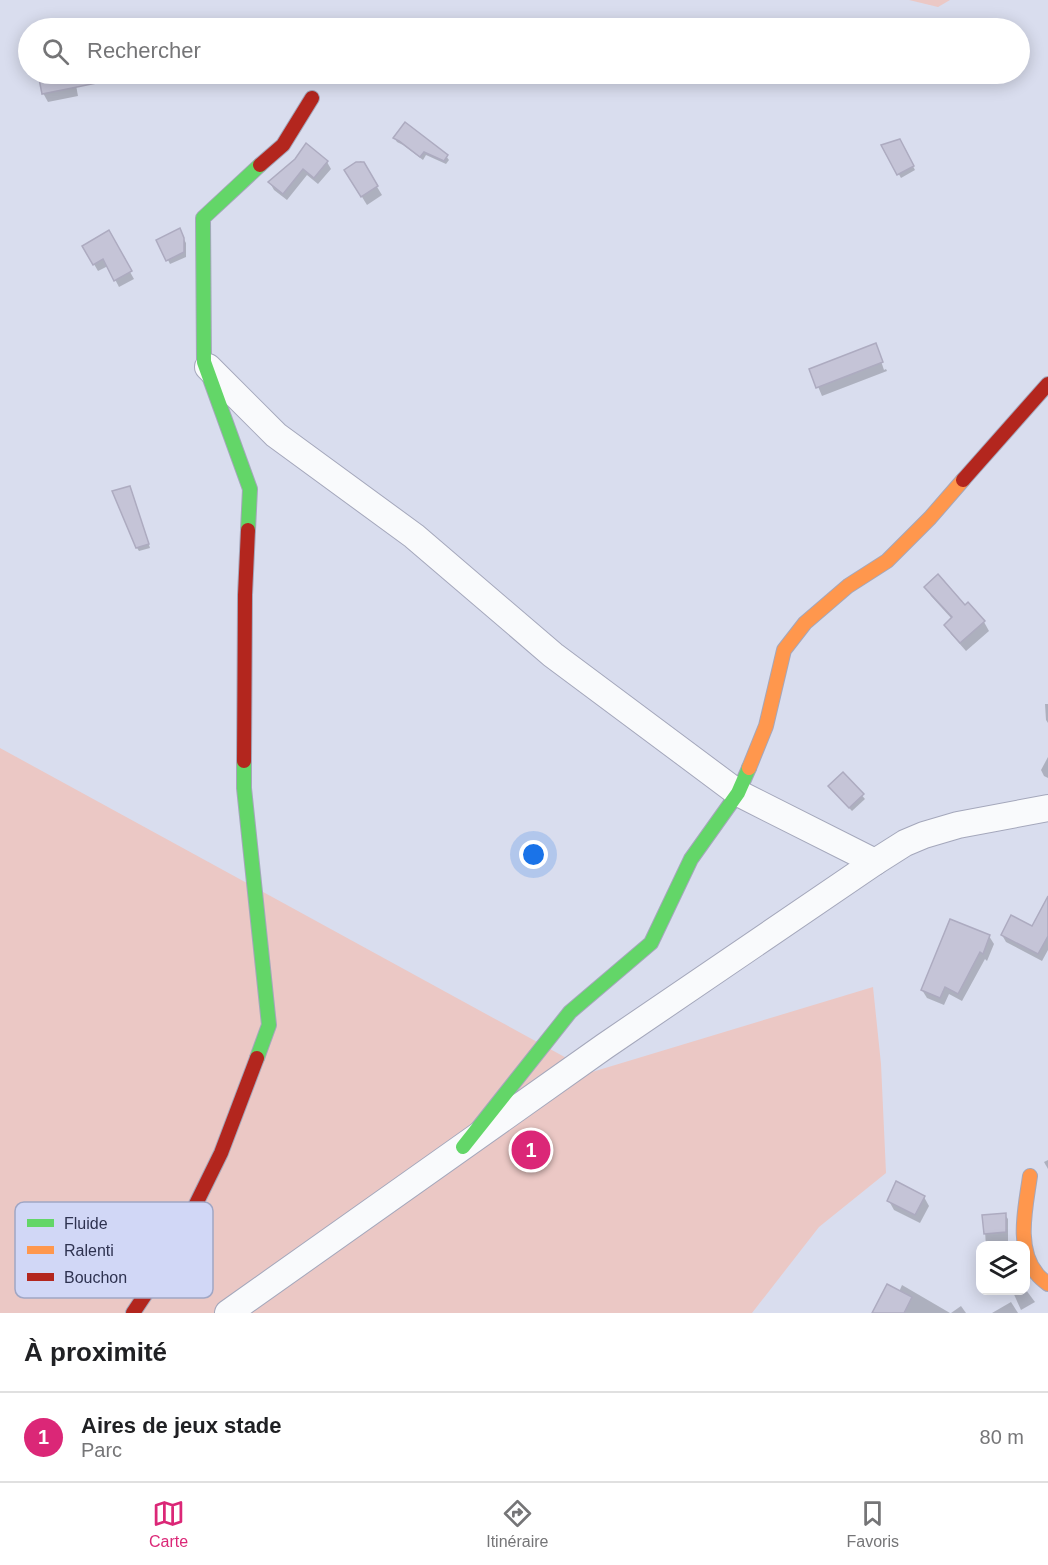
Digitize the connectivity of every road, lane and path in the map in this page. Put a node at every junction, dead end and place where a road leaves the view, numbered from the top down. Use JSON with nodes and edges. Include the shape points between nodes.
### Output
{"nodes":[{"id":1,"x":312,"y":98,"type":"dead end"},
{"id":2,"x":204,"y":362,"type":"junction"},
{"id":3,"x":1048,"y":384,"type":"edge"},
{"id":4,"x":738,"y":793,"type":"junction"},
{"id":5,"x":1048,"y":808,"type":"edge"},
{"id":6,"x":875,"y":862,"type":"junction"},
{"id":7,"x":463,"y":1147,"type":"junction"},
{"id":8,"x":1030,"y":1176,"type":"dead end"},
{"id":9,"x":197,"y":1202,"type":"edge"},
{"id":10,"x":1048,"y":1284,"type":"edge"},
{"id":11,"x":143,"y":1298,"type":"edge"},
{"id":12,"x":133,"y":1313,"type":"edge"},
{"id":13,"x":228,"y":1313,"type":"edge"}],
"edges":[{"from":1,"to":2,"type":"street","via":[[282,145],[203,218]]},
{"from":2,"to":4,"type":"street","via":[[276,435],[414,536],[553,655]]},
{"from":2,"to":9,"type":"street","via":[[250,489],[244,788],[269,1025],[221,1153]]},
{"from":3,"to":4,"type":"street","via":[[930,518],[887,561],[848,586],[805,623],[784,650],[766,726]]},
{"from":4,"to":6,"type":"street"},
{"from":4,"to":7,"type":"street","via":[[692,860],[651,943],[570,1012]]},
{"from":5,"to":6,"type":"street","via":[[924,835]]},
{"from":6,"to":7,"type":"street"},
{"from":7,"to":13,"type":"street"},
{"from":8,"to":10,"type":"street","via":[[1024,1229],[1026,1250],[1035,1272]]},
{"from":11,"to":12,"type":"street"}]}
